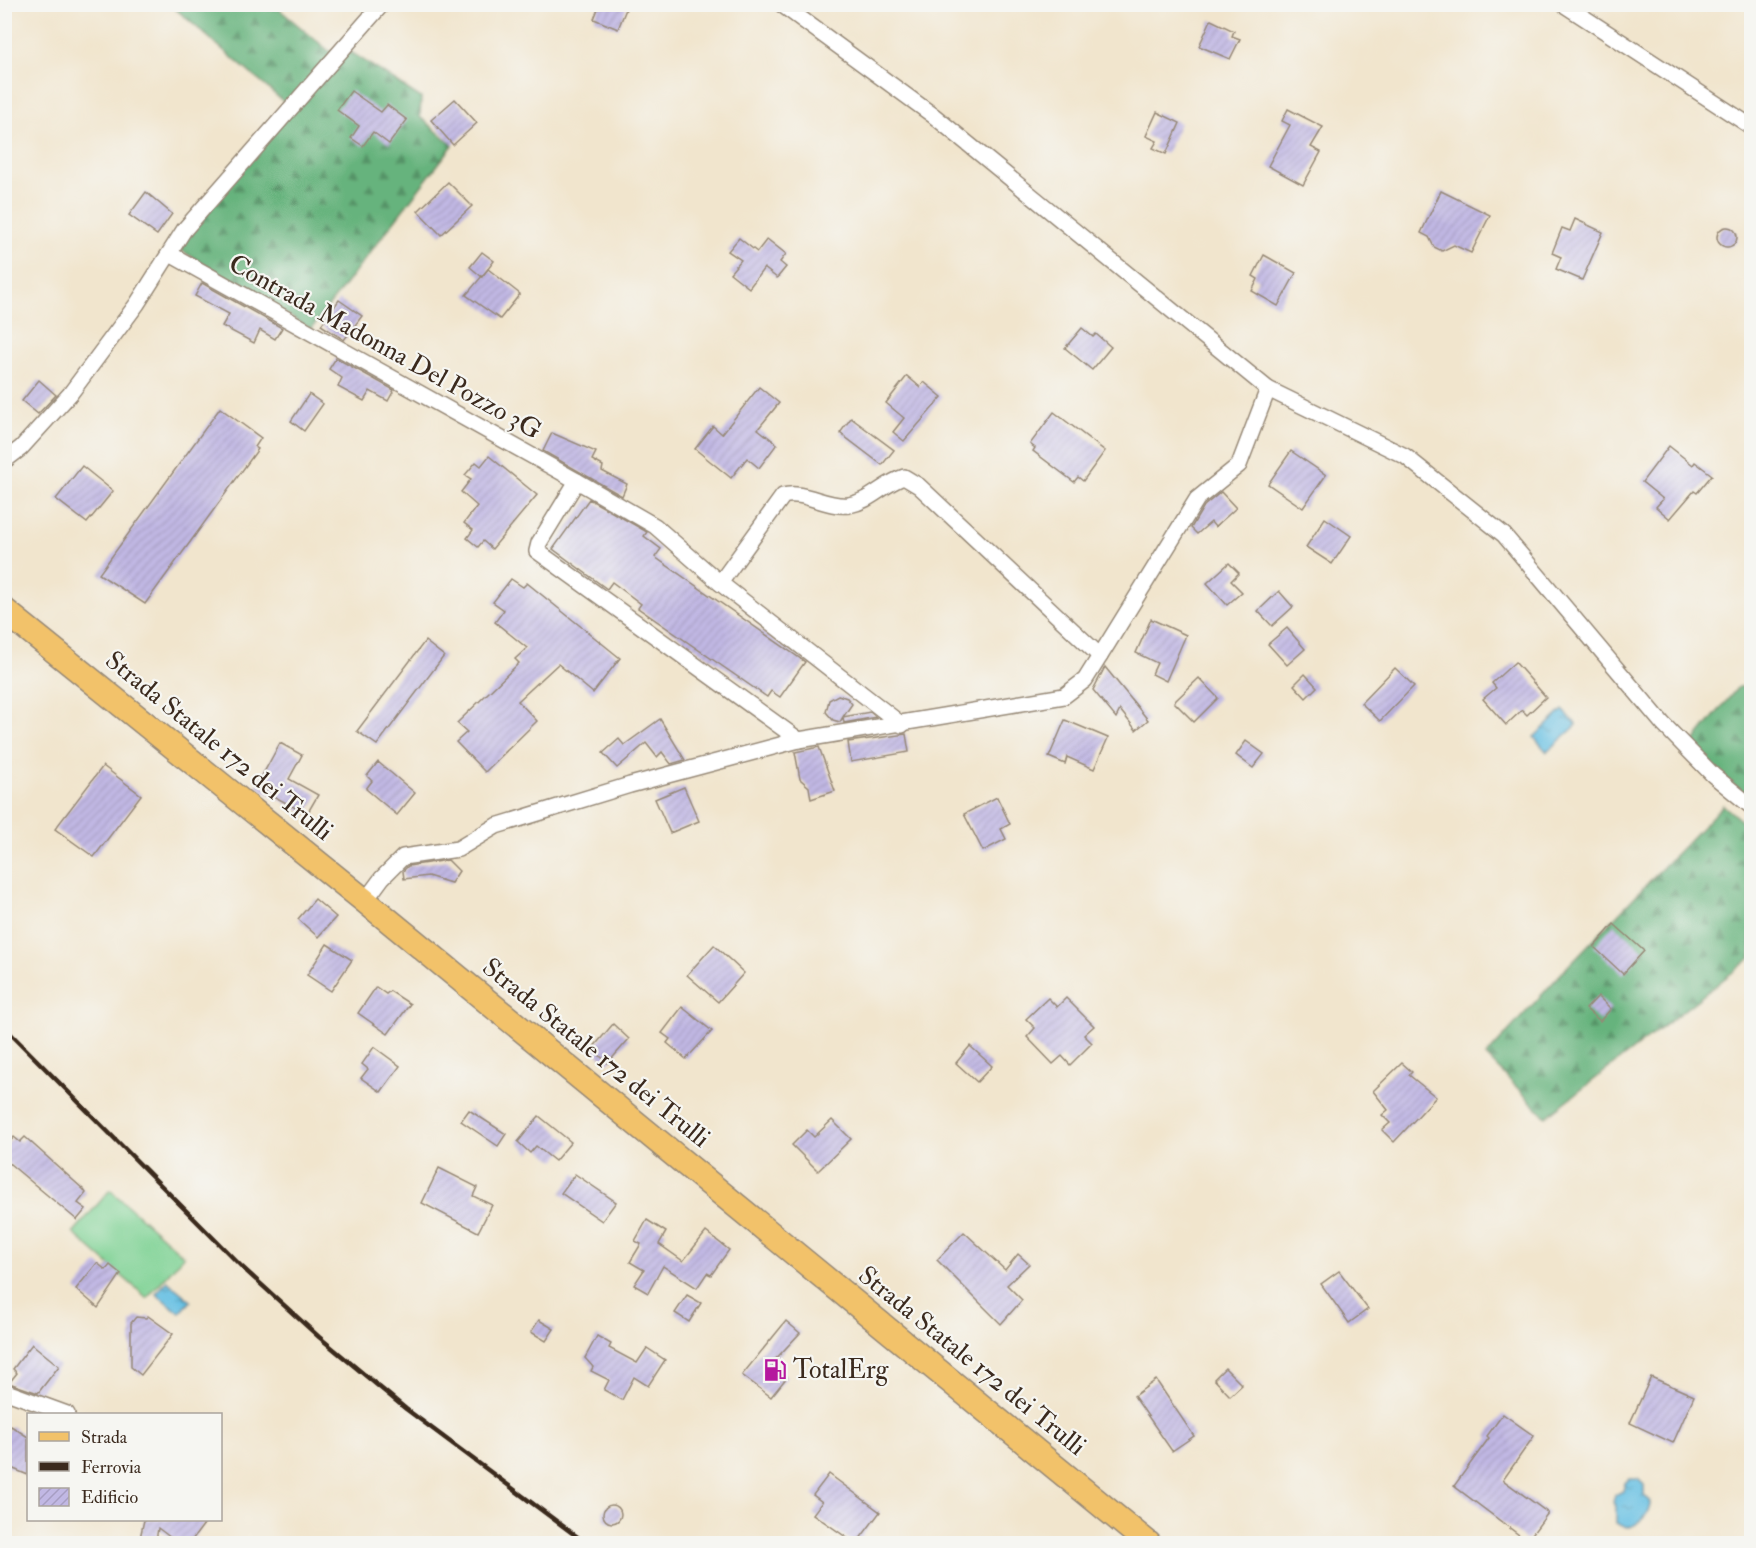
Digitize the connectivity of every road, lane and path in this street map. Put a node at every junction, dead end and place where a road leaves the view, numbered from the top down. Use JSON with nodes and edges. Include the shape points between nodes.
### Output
{"nodes":[{"id":1,"x":382,"y":4,"type":"edge"},
{"id":2,"x":781,"y":4,"type":"edge"},
{"id":3,"x":1563,"y":4,"type":"edge"},
{"id":4,"x":1752,"y":127,"type":"edge"},
{"id":5,"x":170,"y":254,"type":"junction"},
{"id":6,"x":1269,"y":388,"type":"junction"},
{"id":7,"x":4,"y":461,"type":"edge"},
{"id":8,"x":577,"y":481,"type":"junction"},
{"id":9,"x":720,"y":583,"type":"junction"},
{"id":10,"x":4,"y":610,"type":"edge"},
{"id":11,"x":1100,"y":656,"type":"junction"},
{"id":12,"x":902,"y":725,"type":"junction"},
{"id":13,"x":799,"y":740,"type":"junction"},
{"id":14,"x":1752,"y":807,"type":"edge"},
{"id":15,"x":365,"y":901,"type":"junction"},
{"id":16,"x":4,"y":1393,"type":"edge"},
{"id":17,"x":4,"y":1401,"type":"edge"},
{"id":18,"x":64,"y":1413,"type":"edge"},
{"id":19,"x":1149,"y":1544,"type":"edge"}],
"edges":[{"from":1,"to":5,"type":"street","via":[[184,230]]},
{"from":2,"to":6,"type":"street","via":[[934,116]]},
{"from":3,"to":4,"type":"street"},
{"from":5,"to":7,"type":"street","via":[[70,394]]},
{"from":5,"to":8,"type":"street","name":"Contrada Madonna Del Pozzo 3G"},
{"from":6,"to":11,"type":"street","via":[[1239,465],[1197,499]]},
{"from":6,"to":14,"type":"street","via":[[1406,456],[1504,535],[1663,724]]},
{"from":8,"to":9,"type":"street","name":"Contrada Madonna Del Pozzo 3G","via":[[655,526]]},
{"from":8,"to":13,"type":"street","via":[[537,551]]},
{"from":9,"to":11,"type":"street","via":[[783,496],[792,494],[826,504],[847,505],[866,500],[904,477],[919,486]]},
{"from":9,"to":12,"type":"street","name":"Contrada Madonna Del Pozzo 3G"},
{"from":10,"to":15,"type":"main road","name":"Strada Statale 172 dei Trulli"},
{"from":11,"to":12,"type":"street","via":[[1085,680],[1064,696]]},
{"from":12,"to":13,"type":"street"},
{"from":13,"to":15,"type":"street","via":[[496,826],[458,849],[403,857]]},
{"from":15,"to":19,"type":"main road","name":"Strada Statale 172 dei Trulli"},
{"from":16,"to":17,"type":"street"},
{"from":16,"to":18,"type":"street"}]}
